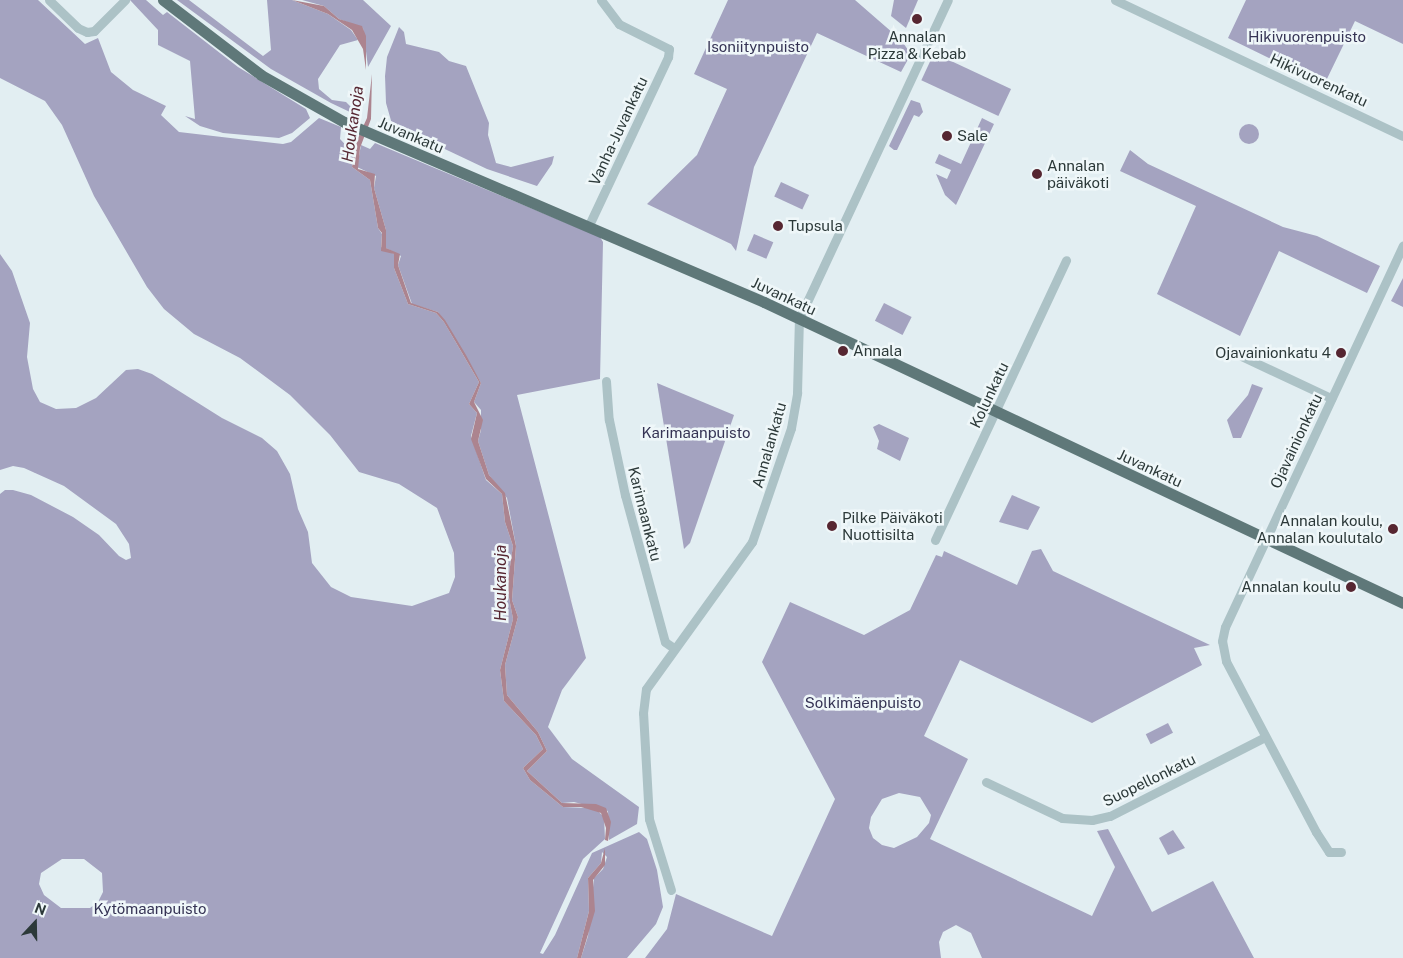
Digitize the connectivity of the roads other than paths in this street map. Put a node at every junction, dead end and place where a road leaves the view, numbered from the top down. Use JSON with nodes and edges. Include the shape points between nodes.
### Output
{"nodes":[{"id":1,"x":49,"y":0,"type":"edge"},
{"id":2,"x":124,"y":0,"type":"edge"},
{"id":3,"x":163,"y":0,"type":"edge"},
{"id":4,"x":600,"y":0,"type":"edge"},
{"id":5,"x":948,"y":0,"type":"edge"},
{"id":6,"x":1115,"y":0,"type":"edge"},
{"id":7,"x":1127,"y":3,"type":"edge"},
{"id":8,"x":1403,"y":136,"type":"edge"},
{"id":9,"x":588,"y":225,"type":"junction"},
{"id":10,"x":1403,"y":246,"type":"edge"},
{"id":11,"x":1066,"y":260,"type":"dead end"},
{"id":12,"x":799,"y":318,"type":"junction"},
{"id":13,"x":1239,"y":355,"type":"dead end"},
{"id":14,"x":606,"y":381,"type":"dead end"},
{"id":15,"x":1331,"y":398,"type":"junction"},
{"id":16,"x":996,"y":411,"type":"junction"},
{"id":17,"x":1266,"y":539,"type":"junction"},
{"id":18,"x":935,"y":540,"type":"dead end"},
{"id":19,"x":1403,"y":604,"type":"edge"},
{"id":20,"x":674,"y":648,"type":"junction"},
{"id":21,"x":1265,"y":737,"type":"junction"},
{"id":22,"x":986,"y":782,"type":"dead end"},
{"id":23,"x":1341,"y":852,"type":"dead end"},
{"id":24,"x":671,"y":890,"type":"dead end"}],
"edges":[{"from":1,"to":2,"type":"street","via":[[78,28],[88,32],[94,31]]},
{"from":3,"to":9,"type":"main road","name":"Juvankatu","via":[[261,75],[344,122]]},
{"from":4,"to":9,"type":"street","name":"Vanha-Juvankatu","via":[[619,24],[669,48],[668,57]]},
{"from":5,"to":12,"type":"street","name":"Annalankatu"},
{"from":6,"to":7,"type":"street","name":"Hikivuorenkatu"},
{"from":7,"to":8,"type":"street","name":"Hikivuorenkatu"},
{"from":9,"to":12,"type":"main road","name":"Juvankatu"},
{"from":10,"to":15,"type":"street","name":"Ojavainionkatu"},
{"from":11,"to":16,"type":"street","name":"Kolunkatu"},
{"from":12,"to":16,"type":"main road","name":"Juvankatu"},
{"from":12,"to":20,"type":"street","name":"Annalankatu","via":[[798,393],[791,428],[752,542]]},
{"from":13,"to":15,"type":"street"},
{"from":14,"to":20,"type":"street","name":"Karimaankatu","via":[[609,420],[625,495],[666,642]]},
{"from":15,"to":17,"type":"street","name":"Ojavainionkatu"},
{"from":16,"to":17,"type":"main road","name":"Juvankatu"},
{"from":16,"to":18,"type":"street","name":"Kolunkatu"},
{"from":17,"to":19,"type":"main road","name":"Juvankatu"},
{"from":17,"to":21,"type":"street","name":"Ojavainionkatu","via":[[1225,627],[1222,642],[1226,661]]},
{"from":20,"to":24,"type":"street","name":"Annalankatu","via":[[646,689],[643,713],[649,819]]},
{"from":21,"to":22,"type":"street","name":"Suopellonkatu","via":[[1110,816],[1092,820],[1062,818]]},
{"from":21,"to":23,"type":"street","name":"Ojavainionkatu","via":[[1322,844],[1329,852]]}]}
